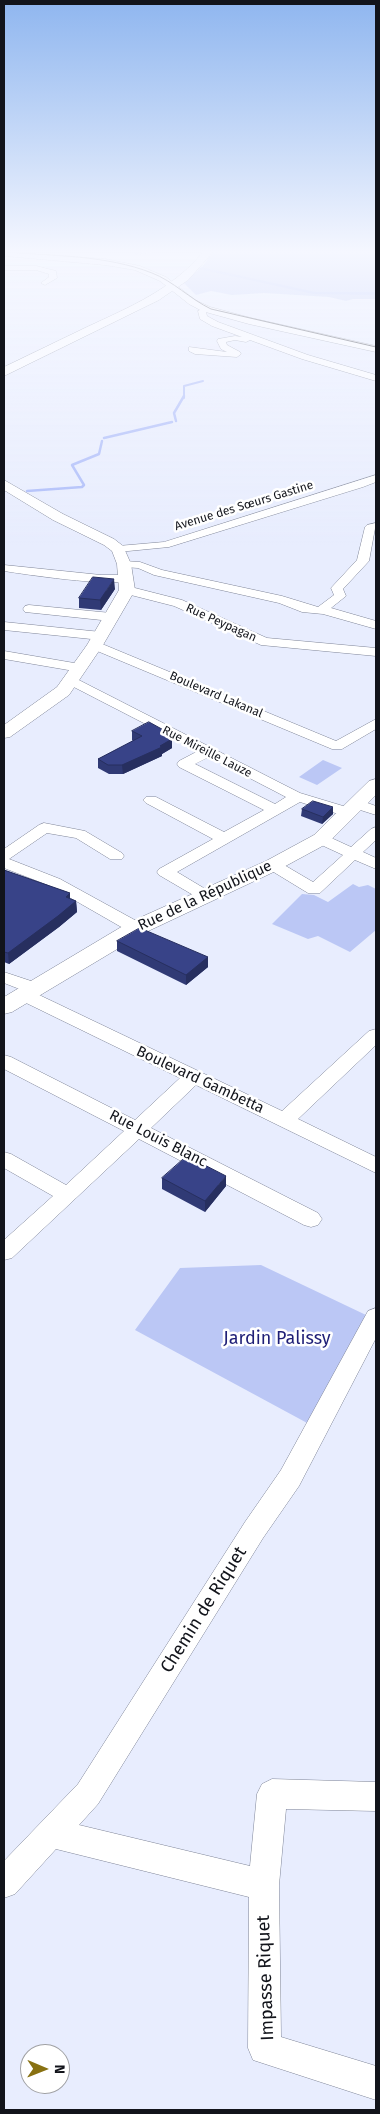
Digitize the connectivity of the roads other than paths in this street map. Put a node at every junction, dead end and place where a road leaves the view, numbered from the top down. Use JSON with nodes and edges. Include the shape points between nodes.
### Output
{"nodes":[{"id":1,"x":32,"y":351,"type":"edge"},
{"id":2,"x":48,"y":351,"type":"edge"},
{"id":3,"x":195,"y":351,"type":"edge"},
{"id":4,"x":231,"y":351,"type":"edge"},
{"id":5,"x":288,"y":351,"type":"edge"},
{"id":6,"x":4,"y":364,"type":"edge"},
{"id":7,"x":4,"y":372,"type":"edge"},
{"id":8,"x":376,"y":378,"type":"edge"},
{"id":9,"x":376,"y":478,"type":"edge"},
{"id":10,"x":4,"y":484,"type":"edge"},
{"id":11,"x":376,"y":526,"type":"edge"},
{"id":12,"x":118,"y":550,"type":"junction"},
{"id":13,"x":4,"y":568,"type":"edge"},
{"id":14,"x":126,"y":578,"type":"junction"},
{"id":15,"x":29,"y":609,"type":"dead end"},
{"id":16,"x":323,"y":610,"type":"junction"},
{"id":17,"x":112,"y":617,"type":"junction"},
{"id":18,"x":376,"y":625,"type":"edge"},
{"id":19,"x":4,"y":626,"type":"edge"},
{"id":20,"x":98,"y":640,"type":"junction"},
{"id":21,"x":376,"y":652,"type":"edge"},
{"id":22,"x":4,"y":655,"type":"edge"},
{"id":23,"x":75,"y":674,"type":"junction"},
{"id":24,"x":376,"y":723,"type":"edge"},
{"id":25,"x":4,"y":733,"type":"edge"},
{"id":26,"x":207,"y":752,"type":"junction"},
{"id":27,"x":376,"y":785,"type":"edge"},
{"id":28,"x":298,"y":797,"type":"junction"},
{"id":29,"x":152,"y":800,"type":"dead end"},
{"id":30,"x":352,"y":808,"type":"junction"},
{"id":31,"x":275,"y":810,"type":"junction"},
{"id":32,"x":376,"y":811,"type":"edge"},
{"id":33,"x":224,"y":839,"type":"junction"},
{"id":34,"x":321,"y":839,"type":"junction"},
{"id":35,"x":373,"y":840,"type":"edge"},
{"id":36,"x":355,"y":854,"type":"junction"},
{"id":37,"x":4,"y":856,"type":"edge"},
{"id":38,"x":116,"y":856,"type":"dead end"},
{"id":39,"x":4,"y":863,"type":"edge"},
{"id":40,"x":376,"y":864,"type":"edge"},
{"id":41,"x":273,"y":865,"type":"junction"},
{"id":42,"x":206,"y":896,"type":"junction"},
{"id":43,"x":136,"y":928,"type":"junction"},
{"id":44,"x":4,"y":977,"type":"edge"},
{"id":45,"x":29,"y":992,"type":"junction"},
{"id":46,"x":4,"y":1007,"type":"edge"},
{"id":47,"x":376,"y":1035,"type":"edge"},
{"id":48,"x":4,"y":1061,"type":"edge"},
{"id":49,"x":193,"y":1078,"type":"junction"},
{"id":50,"x":284,"y":1120,"type":"junction"},
{"id":51,"x":138,"y":1128,"type":"junction"},
{"id":52,"x":4,"y":1159,"type":"edge"},
{"id":53,"x":376,"y":1166,"type":"edge"},
{"id":54,"x":68,"y":1195,"type":"junction"},
{"id":55,"x":311,"y":1219,"type":"dead end"},
{"id":56,"x":4,"y":1252,"type":"edge"},
{"id":57,"x":376,"y":1317,"type":"edge"},
{"id":58,"x":375,"y":1796,"type":"dead end"},
{"id":59,"x":51,"y":1833,"type":"junction"},
{"id":60,"x":4,"y":1883,"type":"edge"},
{"id":61,"x":264,"y":1885,"type":"junction"},
{"id":62,"x":376,"y":2083,"type":"edge"}],
"edges":[{"from":1,"to":6,"type":"highway"},
{"from":2,"to":7,"type":"highway"},
{"from":3,"to":4,"type":"street","via":[[237,354]]},
{"from":5,"to":8,"type":"street"},
{"from":9,"to":12,"type":"street","name":"Avenue des Sœurs Gastine","via":[[165,545]]},
{"from":10,"to":12,"type":"main road"},
{"from":11,"to":16,"type":"street","via":[[371,527],[368,535],[363,561],[337,588],[340,596]]},
{"from":12,"to":14,"type":"main road"},
{"from":13,"to":14,"type":"street","via":[[101,579]]},
{"from":14,"to":16,"type":"street","via":[[140,565],[169,576],[282,600],[306,609]]},
{"from":14,"to":17,"type":"main road"},
{"from":14,"to":21,"type":"street","name":"Rue Peypagan","via":[[265,642]]},
{"from":15,"to":17,"type":"street"},
{"from":16,"to":18,"type":"street"},
{"from":17,"to":20,"type":"main road"},
{"from":19,"to":20,"type":"street","name":"Boulevard Lakanal"},
{"from":20,"to":23,"type":"main road"},
{"from":20,"to":24,"type":"street","name":"Boulevard Lakanal","via":[[337,746]]},
{"from":22,"to":23,"type":"street","name":"Rue Mireille Lauze"},
{"from":23,"to":25,"type":"main road","via":[[63,690]]},
{"from":23,"to":26,"type":"street","name":"Rue Mireille Lauze"},
{"from":26,"to":28,"type":"street","name":"Rue Mireille Lauze"},
{"from":26,"to":31,"type":"street","via":[[184,764]]},
{"from":27,"to":30,"type":"main road","name":"Rue de la République"},
{"from":28,"to":30,"type":"street","name":"Rue Mireille Lauze"},
{"from":28,"to":31,"type":"street"},
{"from":29,"to":33,"type":"street"},
{"from":30,"to":32,"type":"street","name":"Rue Mireille Lauze"},
{"from":30,"to":34,"type":"main road","name":"Rue de la République"},
{"from":31,"to":33,"type":"street"},
{"from":33,"to":42,"type":"street","via":[[166,872]]},
{"from":34,"to":36,"type":"street"},
{"from":34,"to":41,"type":"main road","name":"Rue de la République"},
{"from":35,"to":36,"type":"street"},
{"from":36,"to":40,"type":"street"},
{"from":36,"to":41,"type":"street","via":[[314,890]]},
{"from":37,"to":38,"type":"street","via":[[44,828],[80,834]]},
{"from":39,"to":43,"type":"street","via":[[54,882]]},
{"from":41,"to":42,"type":"main road","name":"Rue de la République"},
{"from":42,"to":43,"type":"main road","name":"Rue de la République"},
{"from":43,"to":45,"type":"main road","name":"Rue de la République"},
{"from":44,"to":45,"type":"street","name":"Boulevard Gambetta"},
{"from":45,"to":46,"type":"main road","name":"Rue de la République"},
{"from":45,"to":49,"type":"street","name":"Boulevard Gambetta"},
{"from":47,"to":50,"type":"street"},
{"from":48,"to":51,"type":"street","name":"Rue Louis Blanc"},
{"from":49,"to":50,"type":"street","name":"Boulevard Gambetta"},
{"from":49,"to":51,"type":"street"},
{"from":50,"to":53,"type":"street","name":"Boulevard Gambetta"},
{"from":51,"to":54,"type":"street"},
{"from":51,"to":55,"type":"street","name":"Rue Louis Blanc"},
{"from":52,"to":54,"type":"street"},
{"from":54,"to":56,"type":"street"},
{"from":57,"to":59,"type":"street","name":"Chemin de Riquet","via":[[290,1478],[88,1794]]},
{"from":58,"to":61,"type":"street","name":"Impasse Riquet","via":[[272,1794]]},
{"from":59,"to":60,"type":"street","name":"Chemin de Riquet"},
{"from":59,"to":61,"type":"street"},
{"from":61,"to":62,"type":"street","name":"Impasse Riquet","via":[[265,2048]]}]}
